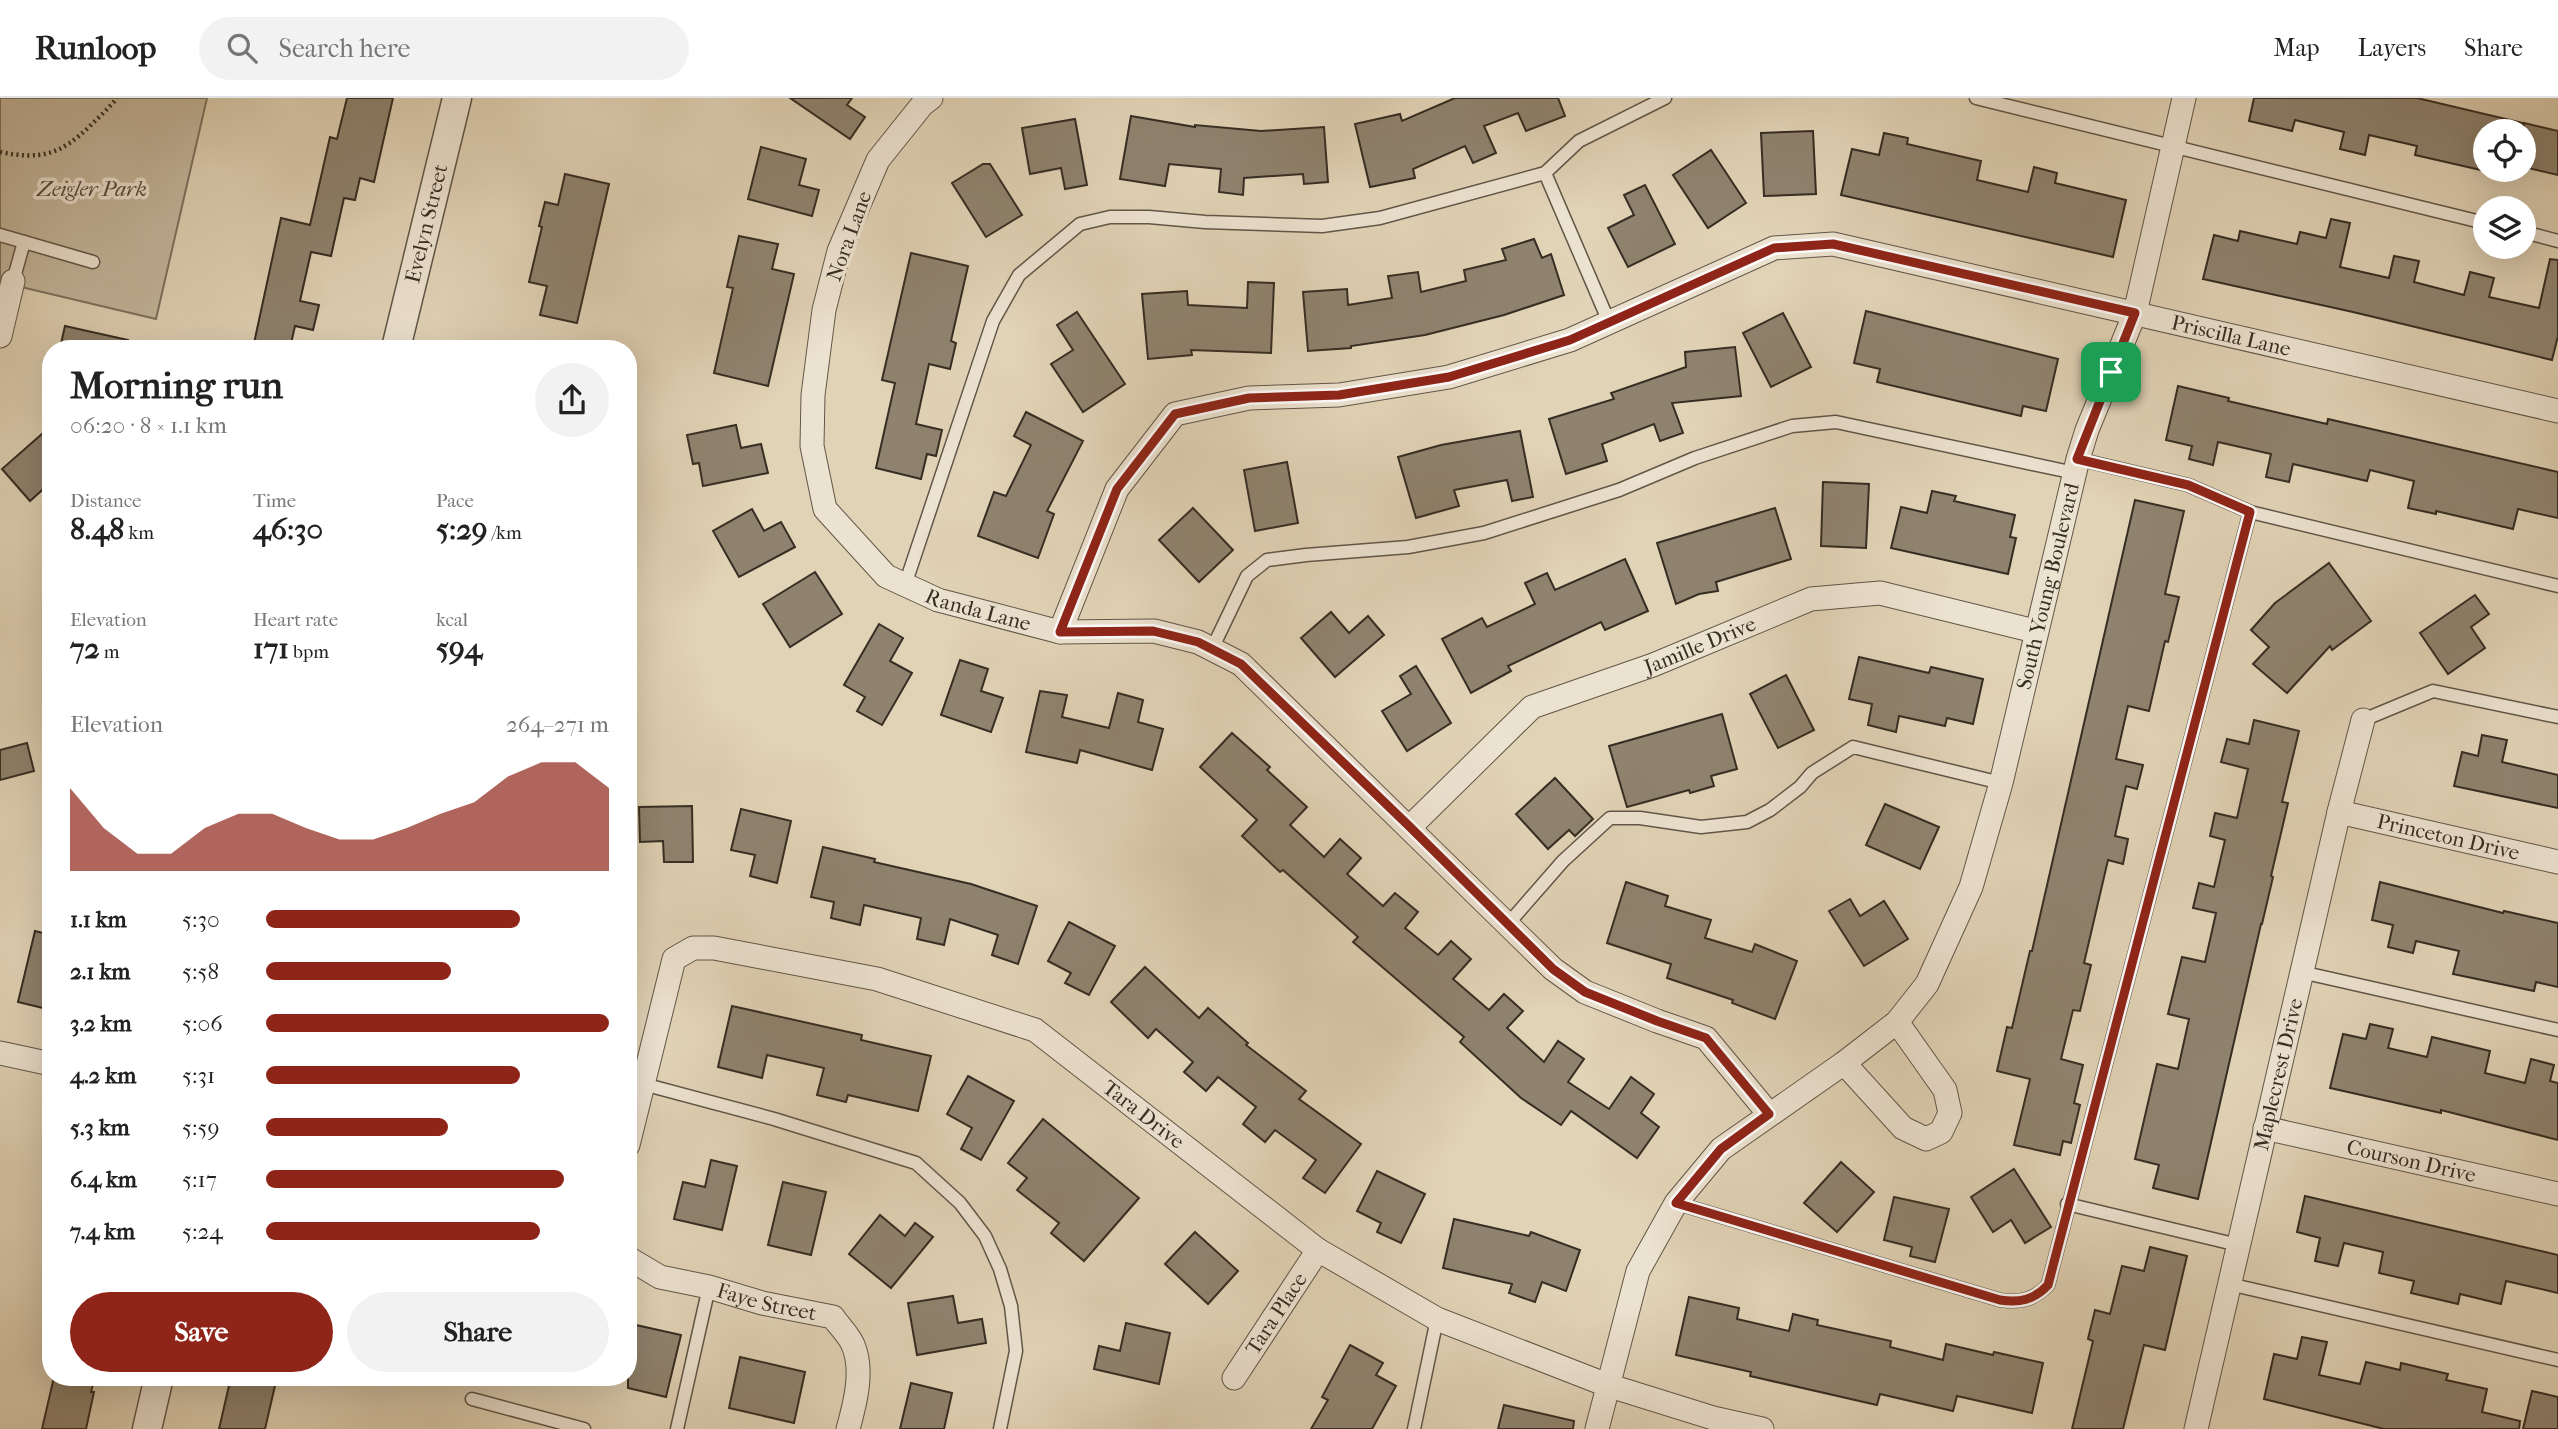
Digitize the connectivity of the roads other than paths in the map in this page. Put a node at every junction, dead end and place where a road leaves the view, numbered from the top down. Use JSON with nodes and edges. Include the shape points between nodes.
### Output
{"nodes":[{"id":1,"x":457,"y":98,"type":"edge"},
{"id":2,"x":931,"y":98,"type":"edge"},
{"id":3,"x":1665,"y":98,"type":"edge"},
{"id":4,"x":1976,"y":98,"type":"edge"},
{"id":5,"x":2183,"y":98,"type":"edge"},
{"id":6,"x":2172,"y":148,"type":"junction"},
{"id":7,"x":1545,"y":173,"type":"junction"},
{"id":8,"x":2473,"y":220,"type":"edge"},
{"id":9,"x":0,"y":234,"type":"edge"},
{"id":10,"x":2536,"y":235,"type":"edge"},
{"id":11,"x":2558,"y":241,"type":"edge"},
{"id":12,"x":24,"y":242,"type":"junction"},
{"id":13,"x":93,"y":262,"type":"dead end"},
{"id":14,"x":13,"y":281,"type":"joint"},
{"id":15,"x":2135,"y":313,"type":"junction"},
{"id":16,"x":1609,"y":323,"type":"junction"},
{"id":17,"x":0,"y":336,"type":"edge"},
{"id":18,"x":398,"y":340,"type":"edge"},
{"id":19,"x":813,"y":395,"type":"joint"},
{"id":20,"x":2558,"y":411,"type":"edge"},
{"id":21,"x":2076,"y":466,"type":"junction"},
{"id":22,"x":2250,"y":512,"type":"junction"},
{"id":23,"x":905,"y":585,"type":"junction"},
{"id":24,"x":2558,"y":586,"type":"edge"},
{"id":25,"x":2035,"y":631,"type":"junction"},
{"id":26,"x":1060,"y":632,"type":"junction"},
{"id":27,"x":1212,"y":649,"type":"junction"},
{"id":28,"x":2558,"y":717,"type":"edge"},
{"id":29,"x":2363,"y":720,"type":"joint"},
{"id":30,"x":2001,"y":783,"type":"junction"},
{"id":31,"x":2339,"y":812,"type":"junction"},
{"id":32,"x":1410,"y":827,"type":"junction"},
{"id":33,"x":2558,"y":862,"type":"edge"},
{"id":34,"x":1508,"y":924,"type":"junction"},
{"id":35,"x":2301,"y":972,"type":"junction"},
{"id":36,"x":1897,"y":1022,"type":"junction"},
{"id":37,"x":2558,"y":1030,"type":"edge"},
{"id":38,"x":0,"y":1052,"type":"edge"},
{"id":39,"x":42,"y":1062,"type":"edge"},
{"id":40,"x":1844,"y":1063,"type":"junction"},
{"id":41,"x":643,"y":1084,"type":"junction"},
{"id":42,"x":637,"y":1108,"type":"edge"},
{"id":43,"x":1769,"y":1114,"type":"junction"},
{"id":44,"x":2265,"y":1128,"type":"junction"},
{"id":45,"x":2558,"y":1194,"type":"edge"},
{"id":46,"x":1676,"y":1203,"type":"junction"},
{"id":47,"x":2067,"y":1204,"type":"junction"},
{"id":48,"x":2238,"y":1245,"type":"junction"},
{"id":49,"x":1318,"y":1250,"type":"junction"},
{"id":50,"x":637,"y":1263,"type":"edge"},
{"id":51,"x":2229,"y":1284,"type":"junction"},
{"id":52,"x":709,"y":1287,"type":"junction"},
{"id":53,"x":1437,"y":1319,"type":"junction"},
{"id":54,"x":2558,"y":1360,"type":"edge"},
{"id":55,"x":1234,"y":1378,"type":"dead end"},
{"id":56,"x":1607,"y":1385,"type":"junction"},
{"id":57,"x":157,"y":1386,"type":"edge"},
{"id":58,"x":472,"y":1399,"type":"dead end"},
{"id":59,"x":147,"y":1429,"type":"edge"},
{"id":60,"x":584,"y":1429,"type":"edge"},
{"id":61,"x":677,"y":1429,"type":"edge"},
{"id":62,"x":848,"y":1429,"type":"edge"},
{"id":63,"x":1000,"y":1429,"type":"edge"},
{"id":64,"x":1414,"y":1429,"type":"edge"},
{"id":65,"x":1597,"y":1429,"type":"edge"},
{"id":66,"x":1762,"y":1429,"type":"edge"},
{"id":67,"x":2196,"y":1429,"type":"edge"}],
"edges":[{"from":1,"to":18,"type":"street","name":"Evelyn Street"},
{"from":2,"to":19,"type":"street","name":"Nora Lane","via":[[878,160],[839,251],[824,310]]},
{"from":3,"to":7,"type":"lane","via":[[1579,141]]},
{"from":4,"to":6,"type":"lane"},
{"from":5,"to":6,"type":"street","name":"South Young Boulevard"},
{"from":6,"to":8,"type":"lane"},
{"from":6,"to":15,"type":"street","name":"South Young Boulevard"},
{"from":7,"to":16,"type":"lane"},
{"from":7,"to":23,"type":"lane","via":[[1380,218],[1322,226],[1149,217],[1110,217],[1080,224],[1019,275],[993,321]]},
{"from":9,"to":12,"type":"lane"},
{"from":10,"to":11,"type":"lane"},
{"from":12,"to":13,"type":"lane"},
{"from":12,"to":14,"type":"lane"},
{"from":14,"to":17,"type":"street"},
{"from":15,"to":16,"type":"street","name":"Priscilla Lane","via":[[1833,244],[1774,248]]},
{"from":15,"to":20,"type":"street","name":"Priscilla Lane"},
{"from":15,"to":21,"type":"street","name":"South Young Boulevard"},
{"from":16,"to":26,"type":"street","name":"Priscilla Lane","via":[[1570,340],[1449,377],[1339,395],[1249,398],[1175,414],[1117,489]]},
{"from":19,"to":23,"type":"street","name":"Randa Lane","via":[[812,446],[825,509],[886,576]]},
{"from":21,"to":22,"type":"lane","via":[[2188,485]]},
{"from":21,"to":25,"type":"street","name":"South Young Boulevard"},
{"from":21,"to":27,"type":"lane","via":[[1836,422],[1792,426],[1695,458],[1619,490],[1483,533],[1408,547],[1267,561],[1247,576]]},
{"from":22,"to":24,"type":"lane"},
{"from":22,"to":47,"type":"lane"},
{"from":23,"to":26,"type":"street","name":"Randa Lane","via":[[938,600]]},
{"from":25,"to":30,"type":"street","name":"South Young Boulevard"},
{"from":25,"to":32,"type":"street","name":"Jamille Drive","via":[[1880,593],[1811,599],[1654,665],[1532,707]]},
{"from":26,"to":27,"type":"street","name":"Randa Lane","via":[[1153,631]]},
{"from":27,"to":32,"type":"street","name":"Randa Lane","via":[[1241,664]]},
{"from":28,"to":29,"type":"lane","via":[[2433,691]]},
{"from":29,"to":31,"type":"street","name":"Maplecrest Drive"},
{"from":30,"to":34,"type":"lane","via":[[1853,747],[1812,773],[1770,810],[1746,822],[1701,827],[1611,818],[1563,862]]},
{"from":30,"to":36,"type":"street","name":"South Young Boulevard","via":[[1971,887],[1927,984]]},
{"from":31,"to":33,"type":"street","name":"Princeton Drive"},
{"from":31,"to":35,"type":"street","name":"Maplecrest Drive"},
{"from":32,"to":34,"type":"street","name":"Randa Lane"},
{"from":34,"to":43,"type":"street","name":"Randa Lane","via":[[1553,969],[1585,992],[1706,1038]]},
{"from":35,"to":37,"type":"lane"},
{"from":35,"to":44,"type":"street","name":"Maplecrest Drive"},
{"from":36,"to":40,"type":"street","name":"South Young Boulevard"},
{"from":36,"to":40,"type":"street","via":[[1945,1090],[1951,1113],[1941,1132],[1926,1139],[1903,1128]]},
{"from":38,"to":39,"type":"street"},
{"from":40,"to":43,"type":"street","name":"South Young Boulevard"},
{"from":41,"to":42,"type":"street","name":"Tara Drive"},
{"from":41,"to":49,"type":"street","name":"Tara Drive","via":[[674,959],[693,948],[877,979],[1035,1030]]},
{"from":41,"to":63,"type":"lane","via":[[916,1163],[960,1203],[985,1236],[1011,1306],[1016,1351]]},
{"from":43,"to":46,"type":"street","name":"South Young Boulevard","via":[[1721,1149]]},
{"from":44,"to":45,"type":"street","name":"Courson Drive"},
{"from":44,"to":48,"type":"street","name":"Maplecrest Drive"},
{"from":46,"to":47,"type":"lane","via":[[2016,1302],[2038,1296],[2048,1285]]},
{"from":46,"to":56,"type":"street","name":"South Young Boulevard","via":[[1638,1271]]},
{"from":47,"to":48,"type":"lane"},
{"from":48,"to":51,"type":"street","name":"Maplecrest Drive"},
{"from":49,"to":53,"type":"street","name":"Tara Drive"},
{"from":49,"to":55,"type":"street","name":"Tara Place"},
{"from":50,"to":52,"type":"street","name":"Faye Street","via":[[660,1277]]},
{"from":51,"to":54,"type":"lane"},
{"from":51,"to":67,"type":"street","name":"Maplecrest Drive"},
{"from":52,"to":61,"type":"lane"},
{"from":52,"to":62,"type":"street","name":"Faye Street","via":[[762,1304],[833,1317],[853,1344],[858,1365]]},
{"from":53,"to":56,"type":"street","name":"Tara Drive"},
{"from":53,"to":64,"type":"lane"},
{"from":56,"to":65,"type":"street","name":"South Young Boulevard"},
{"from":56,"to":66,"type":"street","name":"Tara Drive"},
{"from":57,"to":59,"type":"street"},
{"from":58,"to":60,"type":"lane"}]}
